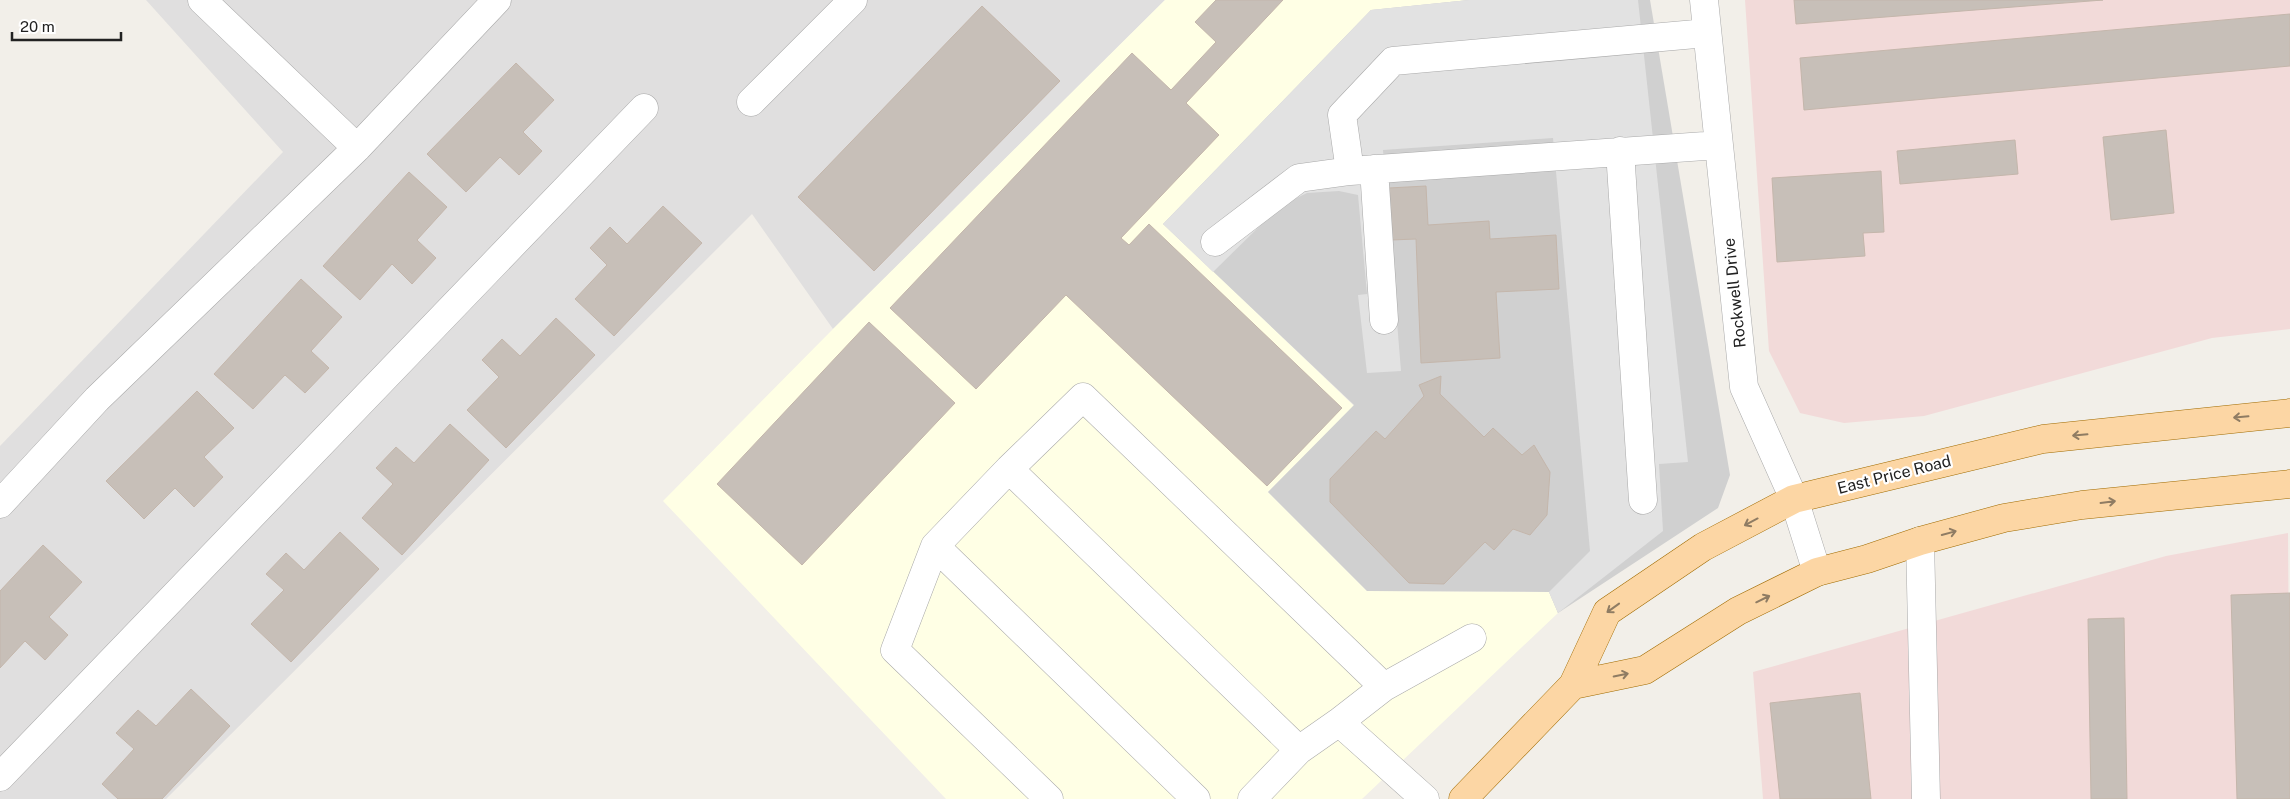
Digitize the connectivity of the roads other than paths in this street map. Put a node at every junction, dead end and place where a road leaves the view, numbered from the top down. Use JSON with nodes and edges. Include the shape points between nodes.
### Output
{"nodes":[{"id":1,"x":202,"y":0,"type":"edge"},
{"id":2,"x":497,"y":0,"type":"edge"},
{"id":3,"x":853,"y":0,"type":"edge"},
{"id":4,"x":1704,"y":0,"type":"edge"},
{"id":5,"x":1707,"y":33,"type":"junction"},
{"id":6,"x":751,"y":102,"type":"dead end"},
{"id":7,"x":644,"y":108,"type":"dead end"},
{"id":8,"x":1719,"y":145,"type":"junction"},
{"id":9,"x":357,"y":148,"type":"junction"},
{"id":10,"x":1620,"y":151,"type":"junction"},
{"id":11,"x":1362,"y":170,"type":"junction"},
{"id":12,"x":1215,"y":242,"type":"dead end"},
{"id":13,"x":1384,"y":320,"type":"dead end"},
{"id":14,"x":2290,"y":413,"type":"edge"},
{"id":15,"x":1009,"y":469,"type":"junction"},
{"id":16,"x":2290,"y":484,"type":"edge"},
{"id":17,"x":1794,"y":499,"type":"junction"},
{"id":18,"x":1643,"y":500,"type":"dead end"},
{"id":19,"x":0,"y":504,"type":"edge"},
{"id":20,"x":1920,"y":541,"type":"junction"},
{"id":21,"x":935,"y":546,"type":"junction"},
{"id":22,"x":1817,"y":572,"type":"junction"},
{"id":23,"x":1472,"y":638,"type":"dead end"},
{"id":24,"x":1573,"y":685,"type":"junction"},
{"id":25,"x":1384,"y":686,"type":"junction"},
{"id":26,"x":1339,"y":722,"type":"junction"},
{"id":27,"x":1299,"y":750,"type":"junction"},
{"id":28,"x":0,"y":777,"type":"edge"},
{"id":29,"x":1049,"y":799,"type":"edge"},
{"id":30,"x":1196,"y":799,"type":"edge"},
{"id":31,"x":1252,"y":799,"type":"edge"},
{"id":32,"x":1424,"y":799,"type":"edge"},
{"id":33,"x":1462,"y":799,"type":"edge"},
{"id":34,"x":1926,"y":799,"type":"edge"}],
"edges":[{"from":1,"to":9,"type":"street"},
{"from":2,"to":9,"type":"street"},
{"from":3,"to":6,"type":"street"},
{"from":4,"to":5,"type":"street","name":"Rockwell Drive"},
{"from":5,"to":8,"type":"street","name":"Rockwell Drive"},
{"from":5,"to":11,"type":"street","via":[[1393,61],[1342,115]]},
{"from":7,"to":28,"type":"street"},
{"from":8,"to":10,"type":"street"},
{"from":8,"to":17,"type":"street","name":"Rockwell Drive","via":[[1744,387]]},
{"from":9,"to":19,"type":"street","via":[[97,399]]},
{"from":10,"to":11,"type":"street"},
{"from":10,"to":18,"type":"street"},
{"from":11,"to":12,"type":"street","via":[[1298,178]]},
{"from":11,"to":13,"type":"street"},
{"from":14,"to":17,"type":"main road","name":"East Price Road","one_way":true,"via":[[2043,439]]},
{"from":15,"to":21,"type":"street"},
{"from":15,"to":25,"type":"street","via":[[1083,396]]},
{"from":15,"to":27,"type":"street"},
{"from":20,"to":16,"type":"main road","one_way":true,"via":[[2004,518],[2082,505]]},
{"from":17,"to":22,"type":"street","name":"Rockwell Drive"},
{"from":17,"to":24,"type":"main road","name":"East Price Road","one_way":true,"via":[[1703,547],[1607,612]]},
{"from":20,"to":22,"type":"main road"},
{"from":20,"to":34,"type":"street"},
{"from":21,"to":29,"type":"street","via":[[895,650]]},
{"from":21,"to":30,"type":"street"},
{"from":24,"to":22,"type":"main road","one_way":true,"via":[[1646,670],[1738,611]]},
{"from":23,"to":25,"type":"street"},
{"from":24,"to":33,"type":"main road","name":"East Price Road"},
{"from":25,"to":26,"type":"street"},
{"from":26,"to":27,"type":"street"},
{"from":26,"to":32,"type":"street"},
{"from":27,"to":31,"type":"street"}]}
